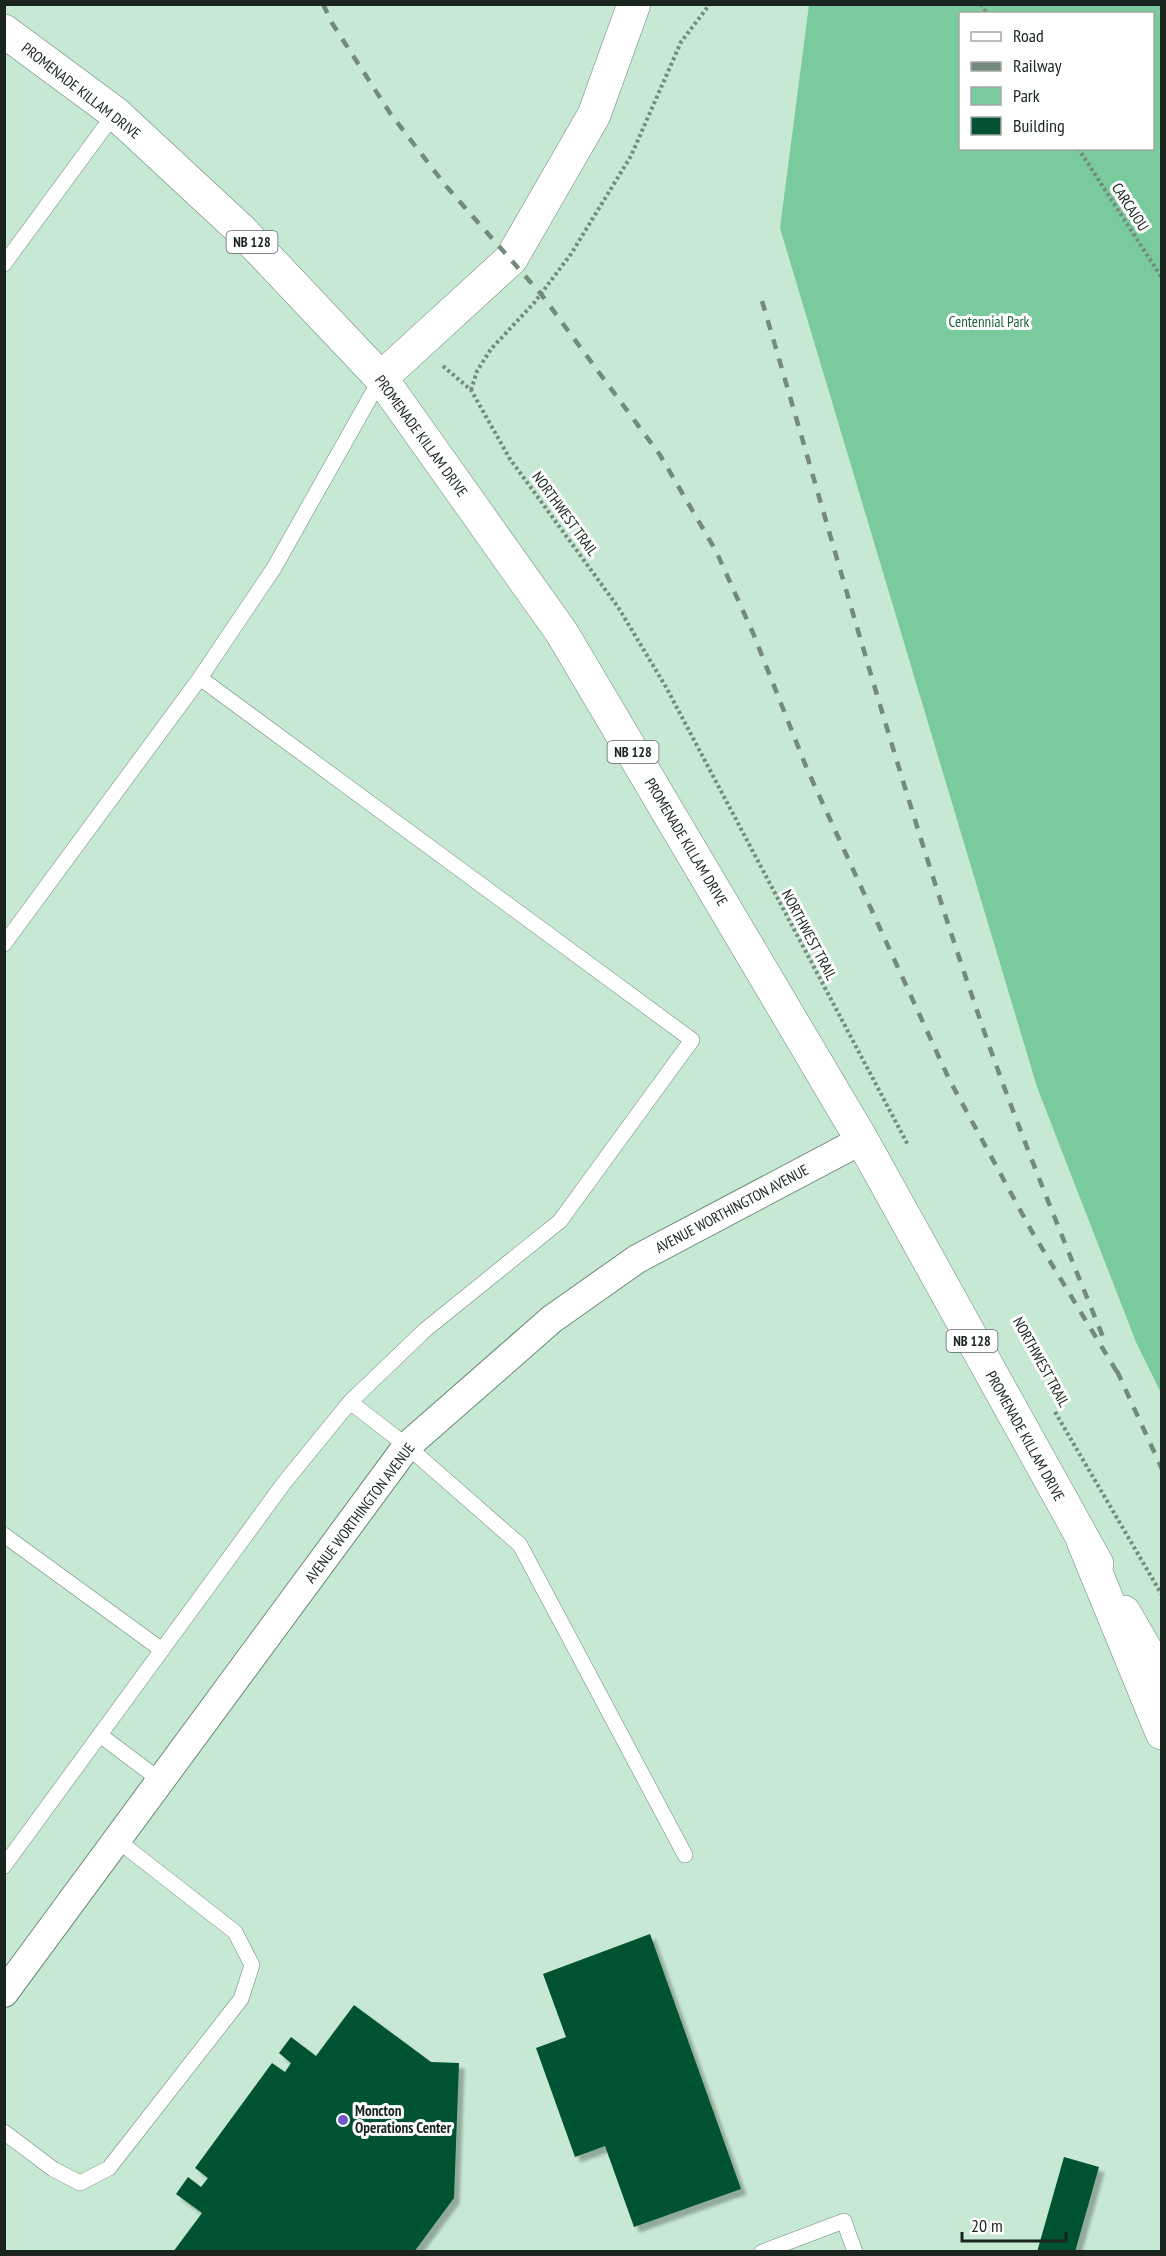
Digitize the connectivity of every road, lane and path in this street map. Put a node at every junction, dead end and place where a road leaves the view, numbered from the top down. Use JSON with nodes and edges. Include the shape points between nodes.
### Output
{"nodes":[{"id":1,"x":634,"y":4,"type":"edge"},
{"id":2,"x":710,"y":4,"type":"edge"},
{"id":3,"x":4,"y":31,"type":"edge"},
{"id":4,"x":115,"y":113,"type":"junction"},
{"id":5,"x":1079,"y":150,"type":"edge"},
{"id":6,"x":4,"y":264,"type":"edge"},
{"id":7,"x":1161,"y":278,"type":"edge"},
{"id":8,"x":418,"y":345,"type":"junction"},
{"id":9,"x":381,"y":378,"type":"junction"},
{"id":10,"x":471,"y":390,"type":"junction"},
{"id":11,"x":200,"y":678,"type":"junction"},
{"id":12,"x":4,"y":944,"type":"edge"},
{"id":13,"x":862,"y":1140,"type":"junction"},
{"id":14,"x":909,"y":1148,"type":"dead end"},
{"id":15,"x":350,"y":1402,"type":"junction"},
{"id":16,"x":1052,"y":1406,"type":"dead end"},
{"id":17,"x":408,"y":1446,"type":"junction"},
{"id":18,"x":4,"y":1535,"type":"edge"},
{"id":19,"x":1083,"y":1540,"type":"junction"},
{"id":20,"x":1161,"y":1595,"type":"edge"},
{"id":21,"x":162,"y":1650,"type":"junction"},
{"id":22,"x":1161,"y":1678,"type":"edge"},
{"id":23,"x":1161,"y":1733,"type":"edge"},
{"id":24,"x":100,"y":1734,"type":"junction"},
{"id":25,"x":161,"y":1781,"type":"junction"},
{"id":26,"x":117,"y":1840,"type":"junction"},
{"id":27,"x":685,"y":1855,"type":"dead end"},
{"id":28,"x":4,"y":1866,"type":"edge"},
{"id":29,"x":4,"y":1993,"type":"edge"},
{"id":30,"x":4,"y":2132,"type":"edge"},
{"id":31,"x":762,"y":2252,"type":"edge"},
{"id":32,"x":855,"y":2252,"type":"edge"}],
"edges":[{"from":1,"to":8,"type":"main road","via":[[594,115],[511,260]]},
{"from":2,"to":10,"type":"path","via":[[681,42],[631,156],[571,254],[534,303],[491,349]]},
{"from":3,"to":4,"type":"main road","name":"PROMENADE KILLAM DRIVE","number":"NB 128"},
{"from":4,"to":6,"type":"lane"},
{"from":4,"to":9,"type":"main road","name":"PROMENADE KILLAM DRIVE","number":"NB 128","via":[[241,230]]},
{"from":5,"to":7,"type":"path","name":"CARCAJOU"},
{"from":8,"to":9,"type":"main road"},
{"from":8,"to":10,"type":"path","name":"NORTHWEST TRAIL"},
{"from":9,"to":11,"type":"lane","via":[[274,568]]},
{"from":9,"to":13,"type":"main road","name":"PROMENADE KILLAM DRIVE","number":"NB 128","via":[[562,633]]},
{"from":10,"to":14,"type":"path","name":"NORTHWEST TRAIL","via":[[510,459],[618,607],[666,687]]},
{"from":11,"to":12,"type":"lane"},
{"from":11,"to":15,"type":"lane","via":[[692,1040],[560,1221],[425,1330]]},
{"from":13,"to":17,"type":"street","name":"AVENUE WORTHINGTON AVENUE","via":[[637,1258],[552,1319]]},
{"from":13,"to":19,"type":"main road","name":"PROMENADE KILLAM DRIVE","number":"NB 128"},
{"from":15,"to":17,"type":"lane"},
{"from":15,"to":21,"type":"lane","via":[[284,1483]]},
{"from":16,"to":20,"type":"path","name":"NORTHWEST TRAIL"},
{"from":17,"to":25,"type":"street","name":"AVENUE WORTHINGTON AVENUE"},
{"from":17,"to":27,"type":"lane","via":[[520,1545]]},
{"from":18,"to":21,"type":"lane"},
{"from":19,"to":22,"type":"main road","name":"PROMENADE KILLAM DRIVE","number":"NB 128"},
{"from":19,"to":23,"type":"main road"},
{"from":21,"to":24,"type":"lane"},
{"from":24,"to":25,"type":"lane"},
{"from":24,"to":28,"type":"lane"},
{"from":25,"to":26,"type":"street","name":"AVENUE WORTHINGTON AVENUE"},
{"from":26,"to":29,"type":"street","name":"AVENUE WORTHINGTON AVENUE"},
{"from":26,"to":30,"type":"lane","via":[[235,1932],[252,1965],[241,1999],[109,2168],[80,2183],[53,2169]]},
{"from":31,"to":32,"type":"lane","via":[[844,2221]]}]}
